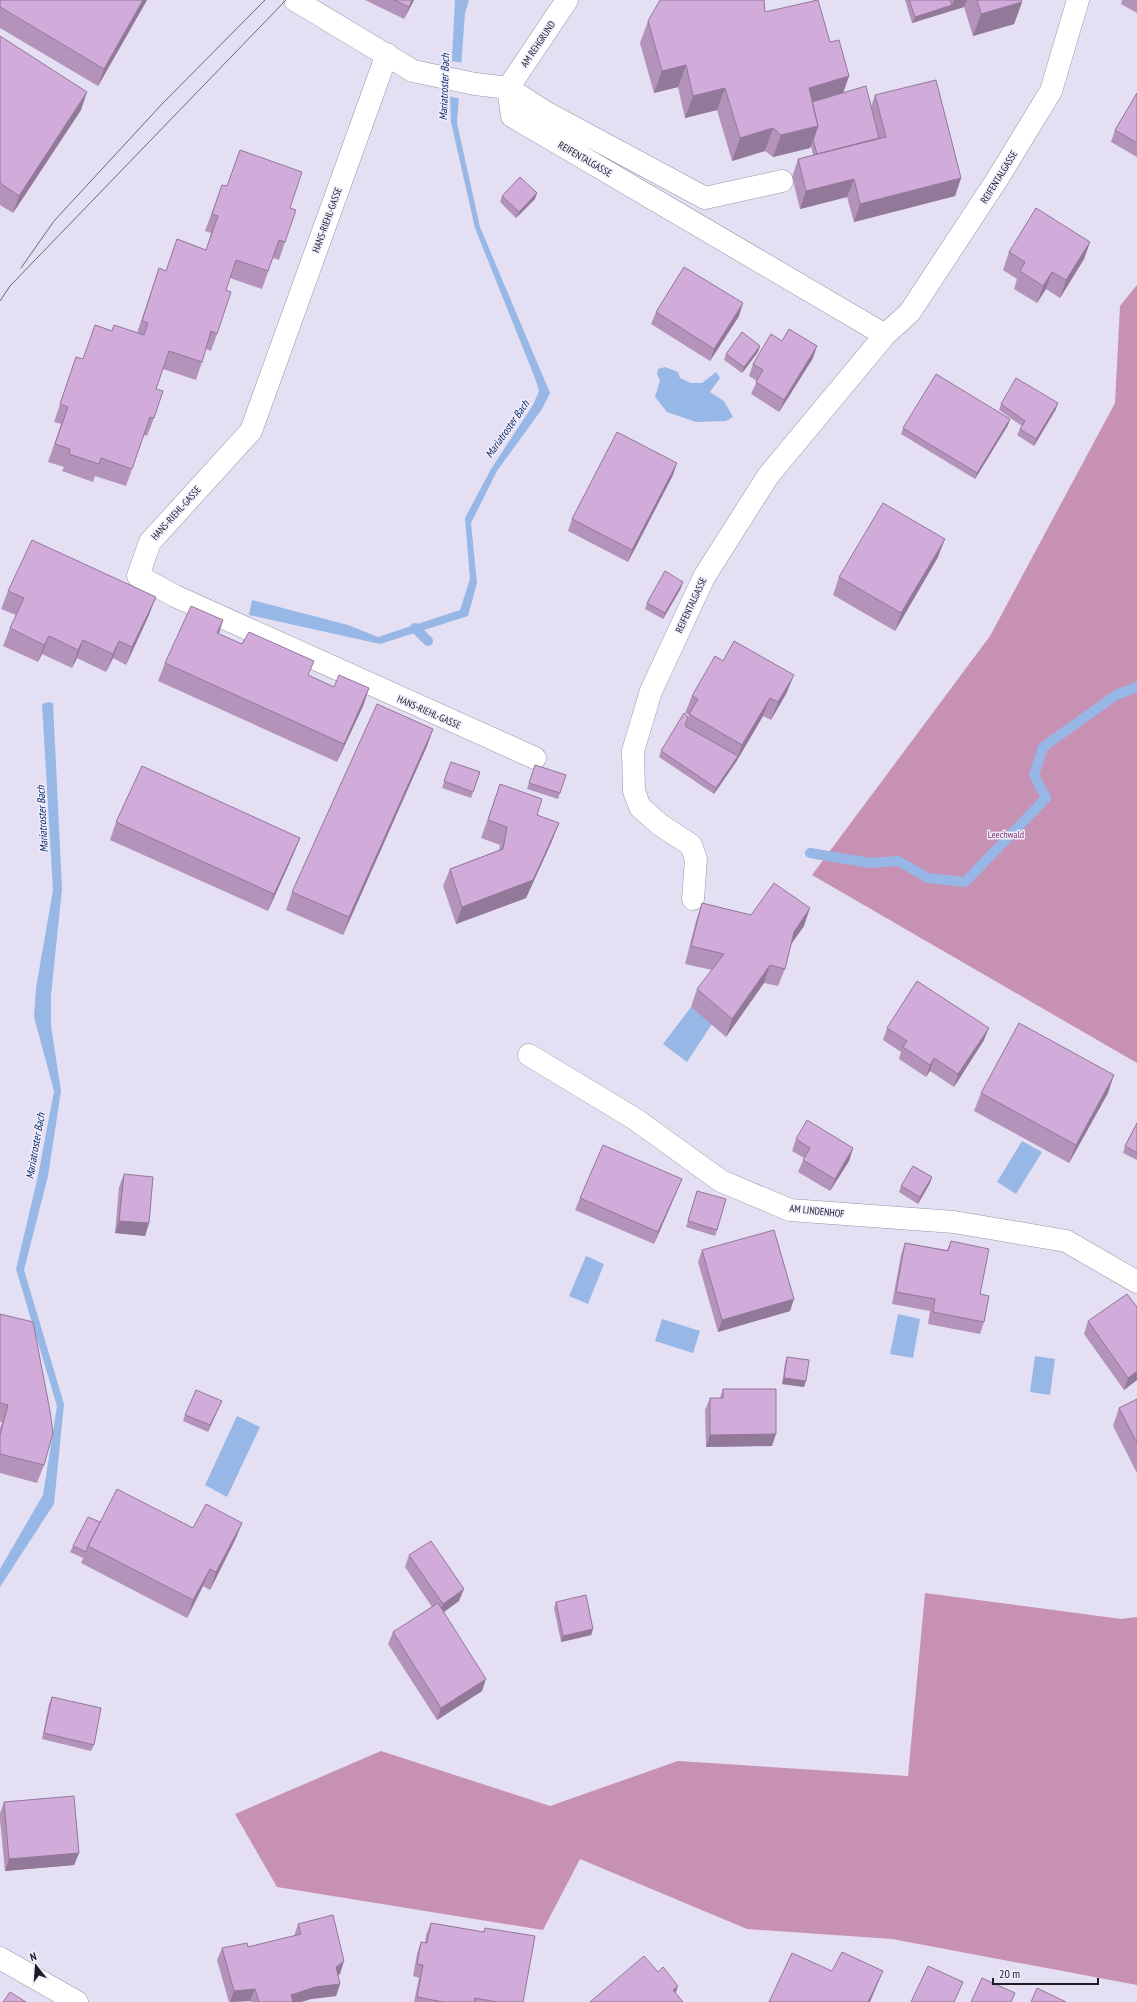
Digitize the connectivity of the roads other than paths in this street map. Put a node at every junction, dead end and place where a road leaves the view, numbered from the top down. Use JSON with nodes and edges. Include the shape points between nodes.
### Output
{"nodes":[{"id":1,"x":294,"y":0,"type":"edge"},
{"id":2,"x":567,"y":0,"type":"edge"},
{"id":3,"x":1078,"y":0,"type":"edge"},
{"id":4,"x":387,"y":54,"type":"junction"},
{"id":5,"x":508,"y":88,"type":"junction"},
{"id":6,"x":782,"y":181,"type":"dead end"},
{"id":7,"x":885,"y":335,"type":"junction"},
{"id":8,"x":535,"y":758,"type":"dead end"},
{"id":9,"x":693,"y":899,"type":"dead end"},
{"id":10,"x":529,"y":1055,"type":"dead end"},
{"id":11,"x":1137,"y":1282,"type":"edge"},
{"id":12,"x":0,"y":1958,"type":"edge"},
{"id":13,"x":77,"y":2002,"type":"edge"}],
"edges":[{"from":1,"to":4,"type":"street"},
{"from":2,"to":5,"type":"street","name":"AM REHGRUND"},
{"from":3,"to":7,"type":"street","name":"REIFENTALGASSE","via":[[1051,91],[998,178],[910,312]]},
{"from":4,"to":5,"type":"street","via":[[413,71]]},
{"from":4,"to":8,"type":"street","name":"HANS-RIEHL-GASSE","via":[[250,431],[150,542],[138,576],[175,596]]},
{"from":5,"to":6,"type":"street","via":[[545,112],[705,198]]},
{"from":5,"to":7,"type":"street","name":"REIFENTALGASSE","via":[[512,116]]},
{"from":7,"to":9,"type":"street","name":"REIFENTALGASSE","via":[[768,476],[704,577],[651,691],[633,750],[634,791],[640,807],[659,824],[691,844],[696,859]]},
{"from":10,"to":11,"type":"street","name":"AM LINDENHOF","via":[[635,1119],[721,1181],[790,1210],[954,1222],[1066,1242]]},
{"from":12,"to":13,"type":"street"}]}
